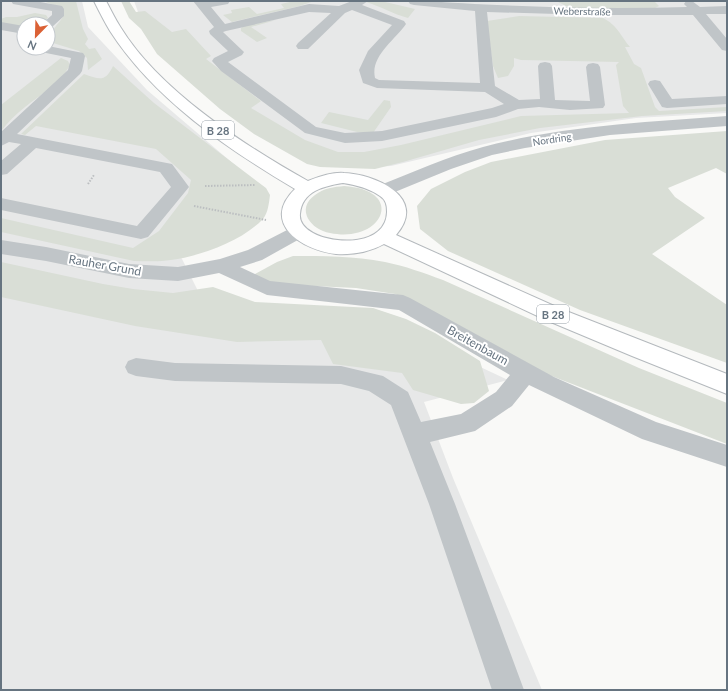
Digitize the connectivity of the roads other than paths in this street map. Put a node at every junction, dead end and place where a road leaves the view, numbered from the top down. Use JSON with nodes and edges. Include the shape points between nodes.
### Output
{"nodes":[{"id":1,"x":17,"y":1,"type":"edge"},
{"id":2,"x":100,"y":1,"type":"edge"},
{"id":3,"x":224,"y":1,"type":"edge"},
{"id":4,"x":414,"y":1,"type":"edge"},
{"id":5,"x":660,"y":1,"type":"edge"},
{"id":6,"x":686,"y":1,"type":"edge"},
{"id":7,"x":201,"y":3,"type":"edge"},
{"id":8,"x":352,"y":5,"type":"edge"},
{"id":9,"x":481,"y":8,"type":"junction"},
{"id":10,"x":727,"y":10,"type":"edge"},
{"id":11,"x":697,"y":11,"type":"junction"},
{"id":12,"x":675,"y":12,"type":"junction"},
{"id":13,"x":56,"y":18,"type":"edge"},
{"id":14,"x":1,"y":26,"type":"edge"},
{"id":15,"x":222,"y":28,"type":"junction"},
{"id":16,"x":16,"y":29,"type":"edge"},
{"id":17,"x":303,"y":46,"type":"dead end"},
{"id":18,"x":727,"y":46,"type":"edge"},
{"id":19,"x":56,"y":51,"type":"edge"},
{"id":20,"x":545,"y":66,"type":"dead end"},
{"id":21,"x":593,"y":67,"type":"dead end"},
{"id":22,"x":655,"y":84,"type":"dead end"},
{"id":23,"x":488,"y":88,"type":"junction"},
{"id":24,"x":727,"y":100,"type":"edge"},
{"id":25,"x":548,"y":104,"type":"junction"},
{"id":26,"x":516,"y":105,"type":"junction"},
{"id":27,"x":727,"y":121,"type":"edge"},
{"id":28,"x":4,"y":139,"type":"edge"},
{"id":29,"x":33,"y":142,"type":"junction"},
{"id":30,"x":1,"y":170,"type":"edge"},
{"id":31,"x":307,"y":188,"type":"junction"},
{"id":32,"x":384,"y":190,"type":"junction"},
{"id":33,"x":1,"y":204,"type":"edge"},
{"id":34,"x":294,"y":225,"type":"junction"},
{"id":35,"x":384,"y":236,"type":"junction"},
{"id":36,"x":1,"y":247,"type":"edge"},
{"id":37,"x":221,"y":266,"type":"junction"},
{"id":38,"x":136,"y":367,"type":"dead end"},
{"id":39,"x":526,"y":372,"type":"junction"},
{"id":40,"x":727,"y":384,"type":"edge"},
{"id":41,"x":414,"y":434,"type":"junction"},
{"id":42,"x":727,"y":456,"type":"edge"},
{"id":43,"x":508,"y":690,"type":"edge"}],
"edges":[{"from":1,"to":13,"type":"street","via":[[58,9]]},
{"from":2,"to":31,"type":"main road","number":"B 28","via":[[108,19],[138,61],[184,104],[235,143]]},
{"from":3,"to":7,"type":"street"},
{"from":4,"to":9,"type":"street","name":"Weberstraße"},
{"from":5,"to":12,"type":"street"},
{"from":6,"to":11,"type":"street"},
{"from":7,"to":15,"type":"street"},
{"from":8,"to":15,"type":"street","via":[[309,8]]},
{"from":8,"to":17,"type":"street"},
{"from":8,"to":23,"type":"street","via":[[400,24],[373,54],[366,70],[368,80],[377,84]]},
{"from":9,"to":12,"type":"street","name":"Weberstraße"},
{"from":9,"to":23,"type":"street"},
{"from":10,"to":11,"type":"street","name":"Weberstraße"},
{"from":11,"to":12,"type":"street","name":"Weberstraße"},
{"from":11,"to":18,"type":"street"},
{"from":14,"to":16,"type":"street"},
{"from":15,"to":26,"type":"street","via":[[215,31],[237,52],[219,61],[310,130],[345,138],[382,136],[496,112]]},
{"from":19,"to":28,"type":"street","via":[[78,56],[75,71]]},
{"from":20,"to":25,"type":"street"},
{"from":21,"to":25,"type":"street","via":[[598,105]]},
{"from":22,"to":24,"type":"street","via":[[667,104]]},
{"from":23,"to":26,"type":"street"},
{"from":25,"to":26,"type":"street"},
{"from":27,"to":32,"type":"street","name":"Nordring","via":[[610,130],[524,143],[445,165]]},
{"from":28,"to":29,"type":"street"},
{"from":29,"to":30,"type":"street"},
{"from":29,"to":33,"type":"street","via":[[166,168],[180,187],[141,232]]},
{"from":31,"to":32,"type":"main road","via":[[324,181],[343,178],[363,180]]},
{"from":31,"to":34,"type":"main road","via":[[291,206]]},
{"from":32,"to":35,"type":"main road","via":[[392,197],[397,210],[395,224]]},
{"from":34,"to":35,"type":"main road","via":[[313,242],[333,247],[355,247]]},
{"from":34,"to":37,"type":"street","name":"Rauher Grund","via":[[255,255]]},
{"from":35,"to":40,"type":"main road","number":"B 28","via":[[582,327]]},
{"from":36,"to":37,"type":"street","name":"Rauher Grund","via":[[129,271],[178,274]]},
{"from":37,"to":39,"type":"street","name":"Breitenbaum","via":[[267,288],[403,303]]},
{"from":38,"to":41,"type":"street","via":[[176,372],[341,374],[375,383],[400,399]]},
{"from":39,"to":41,"type":"street","via":[[504,399],[466,424]]},
{"from":39,"to":42,"type":"street","name":"Breitenbaum","via":[[546,384],[651,431]]},
{"from":41,"to":43,"type":"street","via":[[442,504]]}]}
